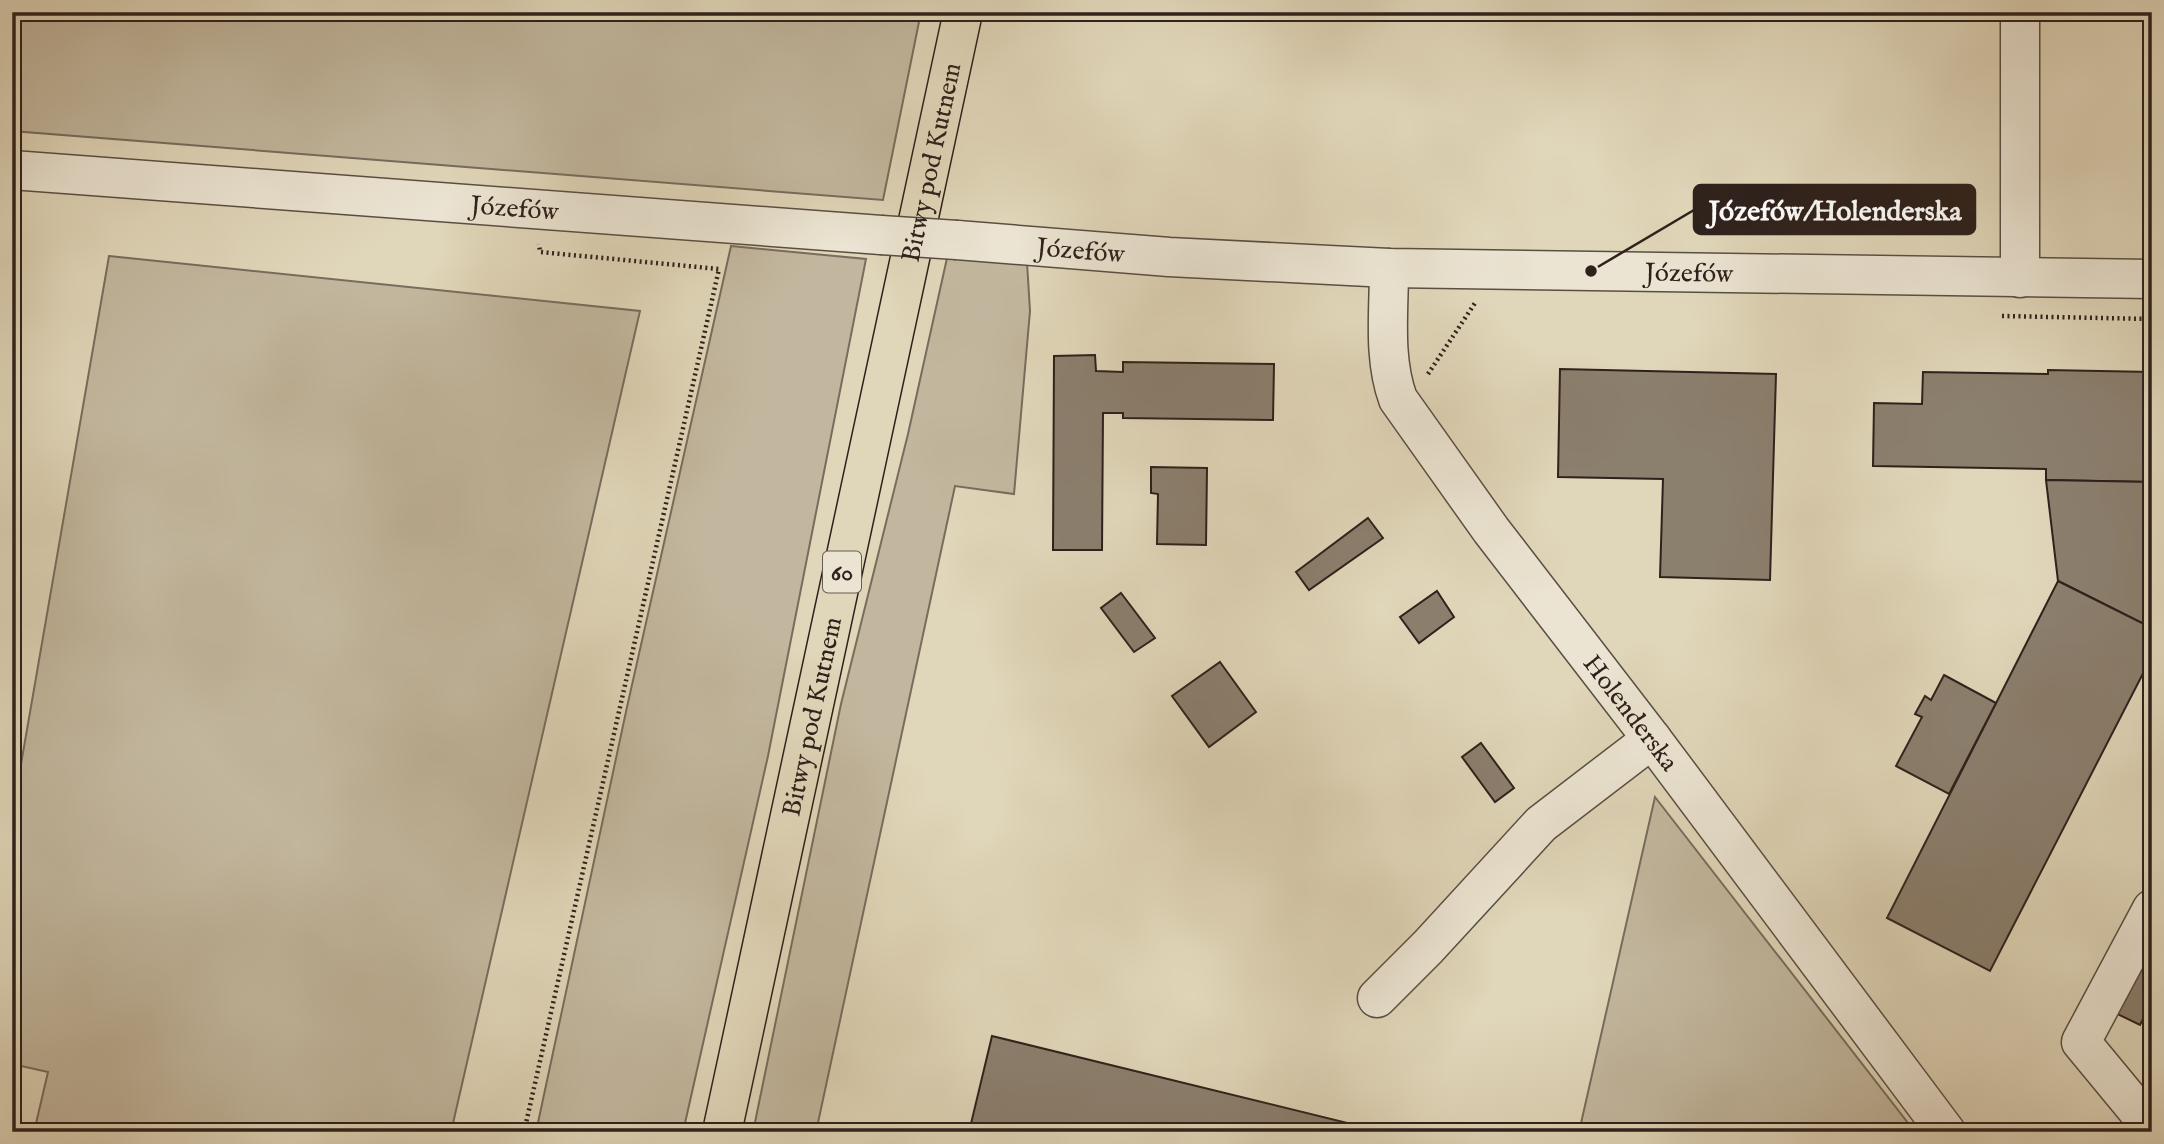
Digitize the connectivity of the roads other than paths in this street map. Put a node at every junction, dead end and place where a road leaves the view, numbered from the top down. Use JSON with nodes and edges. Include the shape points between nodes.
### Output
{"nodes":[{"id":1,"x":963,"y":12,"type":"edge"},
{"id":2,"x":2020,"y":12,"type":"edge"},
{"id":3,"x":12,"y":170,"type":"edge"},
{"id":4,"x":1389,"y":268,"type":"junction"},
{"id":5,"x":2020,"y":278,"type":"junction"},
{"id":6,"x":2152,"y":279,"type":"edge"},
{"id":7,"x":1652,"y":740,"type":"junction"},
{"id":8,"x":2152,"y":909,"type":"edge"},
{"id":9,"x":1377,"y":998,"type":"dead end"},
{"id":10,"x":2152,"y":1128,"type":"edge"},
{"id":11,"x":722,"y":1132,"type":"edge"},
{"id":12,"x":1946,"y":1132,"type":"edge"}],
"edges":[{"from":1,"to":11,"type":"main road","name":"Bitwy pod Kutnem","number":"60"},
{"from":2,"to":5,"type":"street"},
{"from":3,"to":4,"type":"street","name":"Józefów","bridge":true,"via":[[1169,257]]},
{"from":4,"to":5,"type":"street","name":"Józefów"},
{"from":4,"to":7,"type":"street","name":"Holenderska","via":[[1388,355],[1398,400]]},
{"from":5,"to":6,"type":"street","name":"Józefów"},
{"from":7,"to":9,"type":"street","via":[[1541,824]]},
{"from":7,"to":12,"type":"street","name":"Holenderska"},
{"from":8,"to":10,"type":"street","via":[[2081,1042]]}]}
